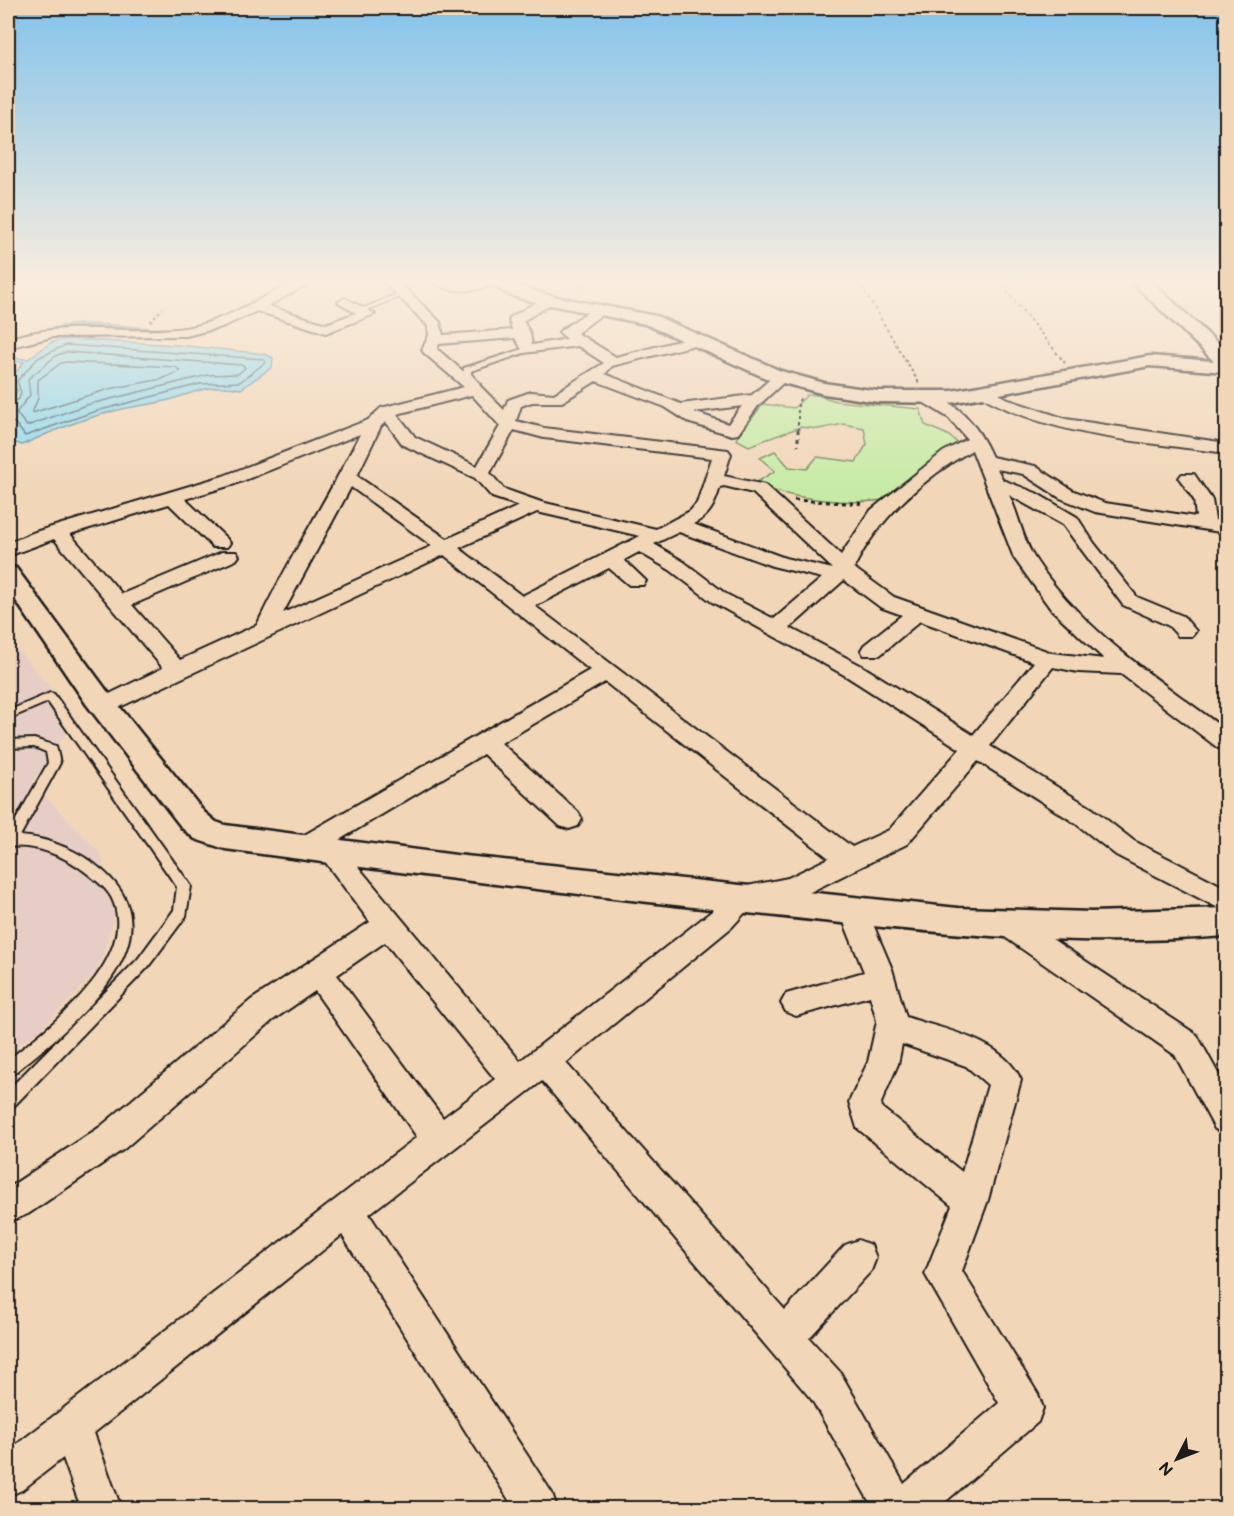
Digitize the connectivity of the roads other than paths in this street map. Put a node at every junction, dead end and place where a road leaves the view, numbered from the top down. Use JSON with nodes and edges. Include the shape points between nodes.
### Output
{"nodes":[{"id":1,"x":432,"y":353,"type":"edge"},
{"id":2,"x":520,"y":353,"type":"edge"},
{"id":3,"x":597,"y":353,"type":"edge"},
{"id":4,"x":650,"y":353,"type":"edge"},
{"id":5,"x":726,"y":353,"type":"edge"},
{"id":6,"x":615,"y":362,"type":"junction"},
{"id":7,"x":1227,"y":367,"type":"edge"},
{"id":8,"x":591,"y":375,"type":"junction"},
{"id":9,"x":780,"y":378,"type":"junction"},
{"id":10,"x":474,"y":388,"type":"junction"},
{"id":11,"x":984,"y":392,"type":"junction"},
{"id":12,"x":757,"y":399,"type":"junction"},
{"id":13,"x":929,"y":399,"type":"junction"},
{"id":14,"x":680,"y":408,"type":"junction"},
{"id":15,"x":662,"y":412,"type":"dead end"},
{"id":16,"x":381,"y":417,"type":"junction"},
{"id":17,"x":507,"y":423,"type":"junction"},
{"id":18,"x":732,"y":430,"type":"junction"},
{"id":19,"x":977,"y":441,"type":"junction"},
{"id":20,"x":1227,"y":448,"type":"edge"},
{"id":21,"x":722,"y":454,"type":"junction"},
{"id":22,"x":986,"y":461,"type":"junction"},
{"id":23,"x":480,"y":474,"type":"junction"},
{"id":24,"x":348,"y":477,"type":"junction"},
{"id":25,"x":1188,"y":478,"type":"dead end"},
{"id":26,"x":992,"y":482,"type":"junction"},
{"id":27,"x":713,"y":483,"type":"junction"},
{"id":28,"x":763,"y":493,"type":"junction"},
{"id":29,"x":173,"y":498,"type":"junction"},
{"id":30,"x":535,"y":506,"type":"junction"},
{"id":31,"x":1206,"y":524,"type":"junction"},
{"id":32,"x":678,"y":525,"type":"junction"},
{"id":33,"x":1227,"y":527,"type":"edge"},
{"id":34,"x":57,"y":532,"type":"junction"},
{"id":35,"x":650,"y":540,"type":"junction"},
{"id":36,"x":446,"y":547,"type":"junction"},
{"id":37,"x":8,"y":550,"type":"edge"},
{"id":38,"x":612,"y":560,"type":"junction"},
{"id":39,"x":8,"y":573,"type":"edge"},
{"id":40,"x":841,"y":573,"type":"junction"},
{"id":41,"x":636,"y":581,"type":"dead end"},
{"id":42,"x":118,"y":603,"type":"junction"},
{"id":43,"x":520,"y":605,"type":"junction"},
{"id":44,"x":917,"y":613,"type":"junction"},
{"id":45,"x":266,"y":629,"type":"junction"},
{"id":46,"x":775,"y":630,"type":"junction"},
{"id":47,"x":1185,"y":631,"type":"dead end"},
{"id":48,"x":872,"y":650,"type":"dead end"},
{"id":49,"x":1048,"y":659,"type":"junction"},
{"id":50,"x":1126,"y":667,"type":"junction"},
{"id":51,"x":177,"y":670,"type":"junction"},
{"id":52,"x":606,"y":671,"type":"junction"},
{"id":53,"x":105,"y":706,"type":"junction"},
{"id":54,"x":8,"y":715,"type":"edge"},
{"id":55,"x":1222,"y":733,"type":"edge"},
{"id":56,"x":485,"y":742,"type":"junction"},
{"id":57,"x":8,"y":744,"type":"edge"},
{"id":58,"x":973,"y":747,"type":"junction"},
{"id":59,"x":569,"y":819,"type":"dead end"},
{"id":60,"x":9,"y":841,"type":"edge"},
{"id":61,"x":317,"y":850,"type":"junction"},
{"id":62,"x":850,"y":860,"type":"junction"},
{"id":63,"x":742,"y":897,"type":"junction"},
{"id":64,"x":1227,"y":901,"type":"edge"},
{"id":65,"x":853,"y":910,"type":"junction"},
{"id":66,"x":1227,"y":922,"type":"edge"},
{"id":67,"x":387,"y":925,"type":"junction"},
{"id":68,"x":1008,"y":925,"type":"junction"},
{"id":69,"x":318,"y":972,"type":"junction"},
{"id":70,"x":881,"y":980,"type":"junction"},
{"id":71,"x":796,"y":1003,"type":"dead end"},
{"id":72,"x":891,"y":1026,"type":"junction"},
{"id":73,"x":8,"y":1069,"type":"edge"},
{"id":74,"x":530,"y":1071,"type":"junction"},
{"id":75,"x":8,"y":1101,"type":"edge"},
{"id":76,"x":1227,"y":1118,"type":"edge"},
{"id":77,"x":439,"y":1140,"type":"junction"},
{"id":78,"x":971,"y":1200,"type":"junction"},
{"id":79,"x":16,"y":1202,"type":"dead end"},
{"id":80,"x":346,"y":1210,"type":"junction"},
{"id":81,"x":858,"y":1258,"type":"dead end"},
{"id":82,"x":784,"y":1338,"type":"junction"},
{"id":83,"x":72,"y":1427,"type":"junction"},
{"id":84,"x":8,"y":1476,"type":"edge"},
{"id":85,"x":101,"y":1509,"type":"edge"},
{"id":86,"x":537,"y":1509,"type":"edge"},
{"id":87,"x":895,"y":1509,"type":"edge"},
{"id":88,"x":907,"y":1509,"type":"edge"}],
"edges":[{"from":1,"to":10,"type":"street"},
{"from":2,"to":10,"type":"lane","via":[[467,370],[476,384]]},
{"from":3,"to":6,"type":"street"},
{"from":4,"to":6,"type":"street"},
{"from":5,"to":9,"type":"street"},
{"from":6,"to":8,"type":"street"},
{"from":7,"to":11,"type":"street","via":[[1150,361]]},
{"from":8,"to":14,"type":"street"},
{"from":8,"to":17,"type":"street","via":[[576,389],[556,399],[531,397],[514,403]]},
{"from":9,"to":12,"type":"street"},
{"from":9,"to":13,"type":"street","via":[[808,385]]},
{"from":10,"to":16,"type":"street"},
{"from":10,"to":17,"type":"street"},
{"from":11,"to":13,"type":"street"},
{"from":11,"to":20,"type":"street","via":[[1023,411],[1080,425]]},
{"from":12,"to":14,"type":"street"},
{"from":12,"to":18,"type":"street"},
{"from":13,"to":19,"type":"street","via":[[967,425]]},
{"from":14,"to":15,"type":"street"},
{"from":14,"to":18,"type":"street","via":[[696,420]]},
{"from":16,"to":23,"type":"street","via":[[409,441]]},
{"from":16,"to":24,"type":"street"},
{"from":16,"to":29,"type":"street","via":[[229,480]]},
{"from":17,"to":21,"type":"street","via":[[544,434]]},
{"from":17,"to":23,"type":"street"},
{"from":18,"to":21,"type":"street"},
{"from":19,"to":22,"type":"street"},
{"from":19,"to":40,"type":"street","via":[[949,456],[888,504]]},
{"from":21,"to":27,"type":"street"},
{"from":21,"to":28,"type":"street"},
{"from":22,"to":26,"type":"street"},
{"from":22,"to":31,"type":"street","via":[[1029,470],[1066,494],[1101,508]]},
{"from":23,"to":30,"type":"street","via":[[498,492]]},
{"from":24,"to":36,"type":"street"},
{"from":24,"to":45,"type":"street","via":[[283,591]]},
{"from":25,"to":31,"type":"street","via":[[1203,500]]},
{"from":26,"to":47,"type":"street","via":[[1030,497],[1070,521],[1130,601],[1176,621]]},
{"from":26,"to":50,"type":"street","via":[[1024,558],[1057,603]]},
{"from":27,"to":28,"type":"street","via":[[724,481]]},
{"from":27,"to":32,"type":"street","via":[[706,504],[697,515]]},
{"from":28,"to":40,"type":"street"},
{"from":29,"to":34,"type":"street"},
{"from":29,"to":42,"type":"street","via":[[225,550]]},
{"from":30,"to":35,"type":"street"},
{"from":30,"to":36,"type":"street"},
{"from":31,"to":33,"type":"street"},
{"from":32,"to":35,"type":"street"},
{"from":32,"to":40,"type":"street","via":[[779,562]]},
{"from":34,"to":37,"type":"street"},
{"from":34,"to":42,"type":"street"},
{"from":35,"to":38,"type":"street"},
{"from":35,"to":46,"type":"street","via":[[676,566],[719,598]]},
{"from":36,"to":43,"type":"street"},
{"from":36,"to":45,"type":"street"},
{"from":38,"to":41,"type":"street"},
{"from":38,"to":43,"type":"street"},
{"from":39,"to":53,"type":"street"},
{"from":40,"to":44,"type":"street","via":[[887,602]]},
{"from":40,"to":46,"type":"street"},
{"from":42,"to":51,"type":"street"},
{"from":43,"to":52,"type":"street"},
{"from":44,"to":48,"type":"street"},
{"from":44,"to":49,"type":"street"},
{"from":45,"to":51,"type":"street"},
{"from":46,"to":58,"type":"street","via":[[854,671]]},
{"from":49,"to":50,"type":"street"},
{"from":49,"to":58,"type":"street"},
{"from":50,"to":55,"type":"street"},
{"from":51,"to":53,"type":"street"},
{"from":52,"to":56,"type":"street"},
{"from":52,"to":62,"type":"street"},
{"from":53,"to":61,"type":"street","via":[[169,791],[206,831]]},
{"from":54,"to":75,"type":"lane","via":[[50,697],[184,886],[181,912],[143,963]]},
{"from":56,"to":59,"type":"street"},
{"from":56,"to":61,"type":"street"},
{"from":57,"to":60,"type":"lane","via":[[34,743],[52,749],[54,763]]},
{"from":58,"to":62,"type":"street","via":[[898,837]]},
{"from":58,"to":64,"type":"street","via":[[1084,816],[1125,848]]},
{"from":60,"to":73,"type":"lane","via":[[47,846],[75,857],[100,875],[120,901],[125,934],[106,975],[56,1029]]},
{"from":61,"to":63,"type":"street"},
{"from":61,"to":67,"type":"street"},
{"from":62,"to":63,"type":"street","via":[[792,888]]},
{"from":63,"to":65,"type":"street"},
{"from":63,"to":74,"type":"street","via":[[722,919]]},
{"from":65,"to":68,"type":"street"},
{"from":65,"to":70,"type":"street"},
{"from":66,"to":68,"type":"street","via":[[1139,927]]},
{"from":67,"to":69,"type":"street"},
{"from":67,"to":74,"type":"street"},
{"from":68,"to":76,"type":"street","via":[[1186,1045]]},
{"from":69,"to":77,"type":"street"},
{"from":69,"to":79,"type":"street","via":[[262,1010],[112,1138]]},
{"from":70,"to":71,"type":"street"},
{"from":70,"to":72,"type":"street"},
{"from":72,"to":78,"type":"street","via":[[883,1064],[865,1102],[868,1117]]},
{"from":72,"to":78,"type":"street","via":[[976,1055],[1005,1080]]},
{"from":74,"to":77,"type":"street"},
{"from":74,"to":82,"type":"street"},
{"from":77,"to":80,"type":"street"},
{"from":78,"to":88,"type":"street","via":[[943,1274],[1024,1408]]},
{"from":80,"to":83,"type":"street"},
{"from":80,"to":86,"type":"street"},
{"from":81,"to":82,"type":"street"},
{"from":82,"to":87,"type":"street","via":[[826,1386]]},
{"from":83,"to":84,"type":"street"},
{"from":83,"to":85,"type":"street"}]}
